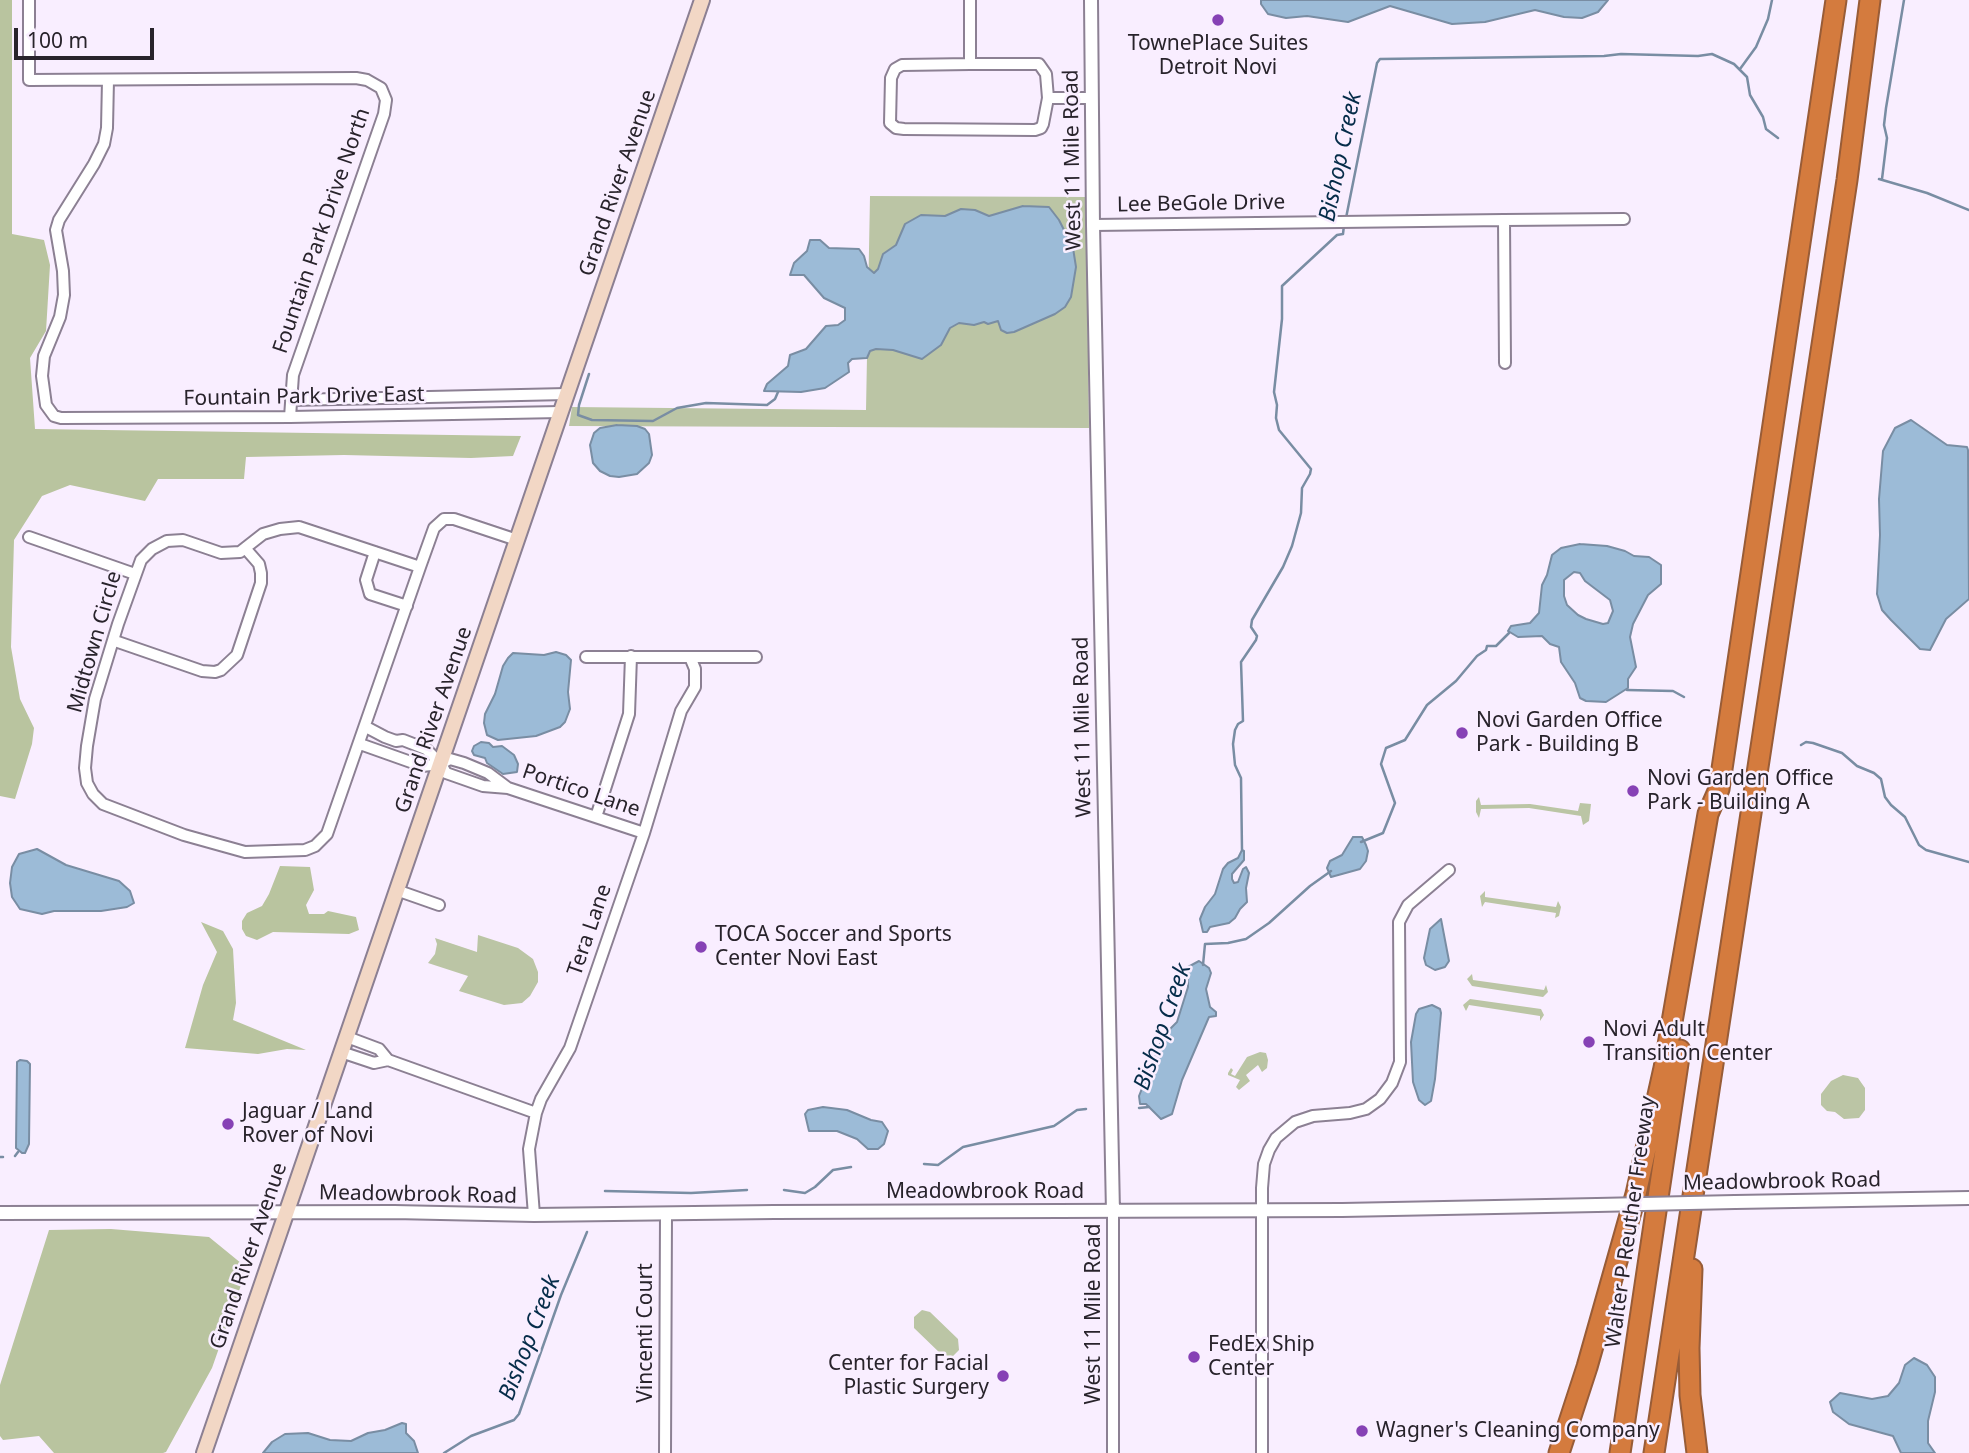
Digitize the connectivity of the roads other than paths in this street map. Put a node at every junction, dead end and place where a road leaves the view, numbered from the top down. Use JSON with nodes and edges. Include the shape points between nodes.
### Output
{"nodes":[{"id":1,"x":29,"y":0,"type":"edge"},
{"id":2,"x":702,"y":0,"type":"edge"},
{"id":3,"x":970,"y":0,"type":"edge"},
{"id":4,"x":1091,"y":0,"type":"edge"},
{"id":5,"x":1836,"y":0,"type":"edge"},
{"id":6,"x":1870,"y":0,"type":"edge"},
{"id":7,"x":1884,"y":0,"type":"edge"},
{"id":8,"x":970,"y":64,"type":"junction"},
{"id":9,"x":108,"y":80,"type":"junction"},
{"id":10,"x":1092,"y":98,"type":"junction"},
{"id":11,"x":1048,"y":99,"type":"junction"},
{"id":12,"x":1847,"y":180,"type":"junction"},
{"id":13,"x":1624,"y":219,"type":"dead end"},
{"id":14,"x":1504,"y":220,"type":"junction"},
{"id":15,"x":1093,"y":225,"type":"junction"},
{"id":16,"x":1505,"y":363,"type":"dead end"},
{"id":17,"x":567,"y":394,"type":"junction"},
{"id":18,"x":291,"y":400,"type":"junction"},
{"id":19,"x":561,"y":412,"type":"junction"},
{"id":20,"x":290,"y":417,"type":"junction"},
{"id":21,"x":29,"y":537,"type":"dead end"},
{"id":22,"x":517,"y":540,"type":"junction"},
{"id":23,"x":245,"y":548,"type":"junction"},
{"id":24,"x":375,"y":552,"type":"junction"},
{"id":25,"x":420,"y":567,"type":"junction"},
{"id":26,"x":135,"y":573,"type":"junction"},
{"id":27,"x":407,"y":607,"type":"junction"},
{"id":28,"x":115,"y":641,"type":"junction"},
{"id":29,"x":631,"y":656,"type":"junction"},
{"id":30,"x":586,"y":657,"type":"dead end"},
{"id":31,"x":690,"y":657,"type":"junction"},
{"id":32,"x":756,"y":657,"type":"dead end"},
{"id":33,"x":369,"y":728,"type":"junction"},
{"id":34,"x":403,"y":740,"type":"junction"},
{"id":35,"x":360,"y":744,"type":"junction"},
{"id":36,"x":397,"y":757,"type":"junction"},
{"id":37,"x":444,"y":769,"type":"junction"},
{"id":38,"x":1719,"y":789,"type":"junction"},
{"id":39,"x":596,"y":817,"type":"junction"},
{"id":40,"x":644,"y":833,"type":"junction"},
{"id":41,"x":1449,"y":870,"type":"dead end"},
{"id":42,"x":399,"y":891,"type":"junction"},
{"id":43,"x":439,"y":905,"type":"dead end"},
{"id":44,"x":347,"y":1037,"type":"junction"},
{"id":45,"x":341,"y":1052,"type":"junction"},
{"id":46,"x":388,"y":1060,"type":"junction"},
{"id":47,"x":536,"y":1113,"type":"junction"},
{"id":48,"x":1693,"y":1198,"type":"junction"},
{"id":49,"x":1969,"y":1198,"type":"edge"},
{"id":50,"x":1262,"y":1211,"type":"junction"},
{"id":51,"x":1113,"y":1212,"type":"junction"},
{"id":52,"x":0,"y":1213,"type":"edge"},
{"id":53,"x":286,"y":1213,"type":"junction"},
{"id":54,"x":666,"y":1213,"type":"junction"},
{"id":55,"x":534,"y":1215,"type":"junction"},
{"id":56,"x":204,"y":1453,"type":"edge"},
{"id":57,"x":665,"y":1453,"type":"edge"},
{"id":58,"x":1113,"y":1453,"type":"edge"},
{"id":59,"x":1262,"y":1453,"type":"edge"},
{"id":60,"x":1559,"y":1453,"type":"edge"},
{"id":61,"x":1620,"y":1453,"type":"edge"},
{"id":62,"x":1654,"y":1453,"type":"edge"},
{"id":63,"x":1697,"y":1453,"type":"edge"}],
"edges":[{"from":1,"to":9,"type":"street","via":[[29,80]]},
{"from":2,"to":17,"type":"main road","name":"Grand River Avenue"},
{"from":3,"to":8,"type":"street"},
{"from":4,"to":10,"type":"street","name":"West 11 Mile Road"},
{"from":5,"to":38,"type":"highway"},
{"from":6,"to":12,"type":"highway"},
{"from":7,"to":12,"type":"highway"},
{"from":8,"to":11,"type":"street","via":[[1039,64],[1046,74]]},
{"from":8,"to":11,"type":"street","via":[[902,65],[895,69],[890,123],[904,129],[1035,130],[1043,124]]},
{"from":9,"to":18,"type":"street","name":"Fountain Park Drive North","via":[[356,78],[381,88],[386,100],[384,114],[293,375]]},
{"from":9,"to":20,"type":"street","name":"Fountain Park Drive East","via":[[104,144],[56,230],[64,295],[42,365],[49,412],[61,418]]},
{"from":10,"to":11,"type":"street"},
{"from":10,"to":15,"type":"street","name":"West 11 Mile Road"},
{"from":12,"to":48,"type":"highway"},
{"from":13,"to":14,"type":"street","name":"Lee BeGole Drive"},
{"from":14,"to":15,"type":"street","name":"Lee BeGole Drive"},
{"from":14,"to":16,"type":"street"},
{"from":15,"to":51,"type":"street","name":"West 11 Mile Road"},
{"from":17,"to":18,"type":"street","name":"Fountain Park Drive East"},
{"from":17,"to":19,"type":"main road","name":"Grand River Avenue"},
{"from":18,"to":20,"type":"street","name":"Fountain Park Drive North"},
{"from":19,"to":20,"type":"street","name":"Fountain Park Drive East"},
{"from":19,"to":22,"type":"main road","name":"Grand River Avenue"},
{"from":21,"to":26,"type":"street"},
{"from":22,"to":25,"type":"street","name":"Midtown Circle","via":[[444,519],[434,528]]},
{"from":22,"to":37,"type":"main road","name":"Grand River Avenue"},
{"from":23,"to":24,"type":"street","name":"Midtown Circle","via":[[263,534],[299,527]]},
{"from":23,"to":26,"type":"street","name":"Midtown Circle","via":[[222,553],[183,540],[167,541],[145,555]]},
{"from":23,"to":28,"type":"street","via":[[258,564],[261,583],[237,655],[221,670],[202,671]]},
{"from":24,"to":25,"type":"street","name":"Midtown Circle"},
{"from":24,"to":27,"type":"street","via":[[366,580],[370,594]]},
{"from":25,"to":27,"type":"street","name":"Midtown Circle"},
{"from":26,"to":28,"type":"street","name":"Midtown Circle"},
{"from":27,"to":33,"type":"street","name":"Midtown Circle"},
{"from":28,"to":35,"type":"street","name":"Midtown Circle","via":[[95,699],[85,768],[93,794],[115,810],[227,849],[263,853],[305,850],[327,834]]},
{"from":29,"to":30,"type":"street"},
{"from":29,"to":31,"type":"street"},
{"from":29,"to":39,"type":"street","via":[[629,714]]},
{"from":31,"to":32,"type":"street"},
{"from":31,"to":40,"type":"street","name":"Tera Lane","via":[[695,687],[681,711]]},
{"from":33,"to":34,"type":"street"},
{"from":33,"to":35,"type":"street","name":"Midtown Circle"},
{"from":34,"to":36,"type":"street"},
{"from":34,"to":37,"type":"street","via":[[426,749]]},
{"from":35,"to":36,"type":"street","name":"Portico Lane"},
{"from":36,"to":37,"type":"street","name":"Portico Lane"},
{"from":37,"to":39,"type":"street","name":"Portico Lane","via":[[450,759],[464,763],[508,788]]},
{"from":37,"to":42,"type":"main road","name":"Grand River Avenue"},
{"from":38,"to":60,"type":"highway","via":[[1708,814],[1664,1068],[1636,1194]]},
{"from":38,"to":61,"type":"highway","name":"Walter P Reuther Freeway"},
{"from":39,"to":40,"type":"street","name":"Portico Lane"},
{"from":40,"to":47,"type":"street","name":"Tera Lane","via":[[569,1048]]},
{"from":41,"to":50,"type":"street","via":[[1408,905],[1399,922],[1400,1062],[1392,1083],[1366,1109],[1303,1119],[1285,1129],[1264,1164]]},
{"from":42,"to":43,"type":"street"},
{"from":42,"to":44,"type":"main road","name":"Grand River Avenue"},
{"from":44,"to":45,"type":"main road","name":"Grand River Avenue"},
{"from":44,"to":46,"type":"street","via":[[379,1049]]},
{"from":45,"to":46,"type":"street","via":[[374,1063]]},
{"from":45,"to":53,"type":"main road","name":"Grand River Avenue"},
{"from":46,"to":47,"type":"street"},
{"from":47,"to":55,"type":"street","name":"Tera Lane","via":[[529,1149]]},
{"from":48,"to":62,"type":"highway"},
{"from":48,"to":63,"type":"highway","via":[[1689,1359]]},
{"from":49,"to":50,"type":"street","name":"Meadowbrook Road","bridge":true},
{"from":50,"to":51,"type":"street","name":"Meadowbrook Road"},
{"from":50,"to":59,"type":"street"},
{"from":51,"to":54,"type":"street","name":"Meadowbrook Road"},
{"from":51,"to":58,"type":"street","name":"West 11 Mile Road"},
{"from":52,"to":53,"type":"street","name":"Meadowbrook Road"},
{"from":53,"to":55,"type":"street","name":"Meadowbrook Road"},
{"from":53,"to":56,"type":"main road","name":"Grand River Avenue"},
{"from":54,"to":55,"type":"street","name":"Meadowbrook Road"},
{"from":54,"to":57,"type":"street","name":"Vincenti Court"}]}
